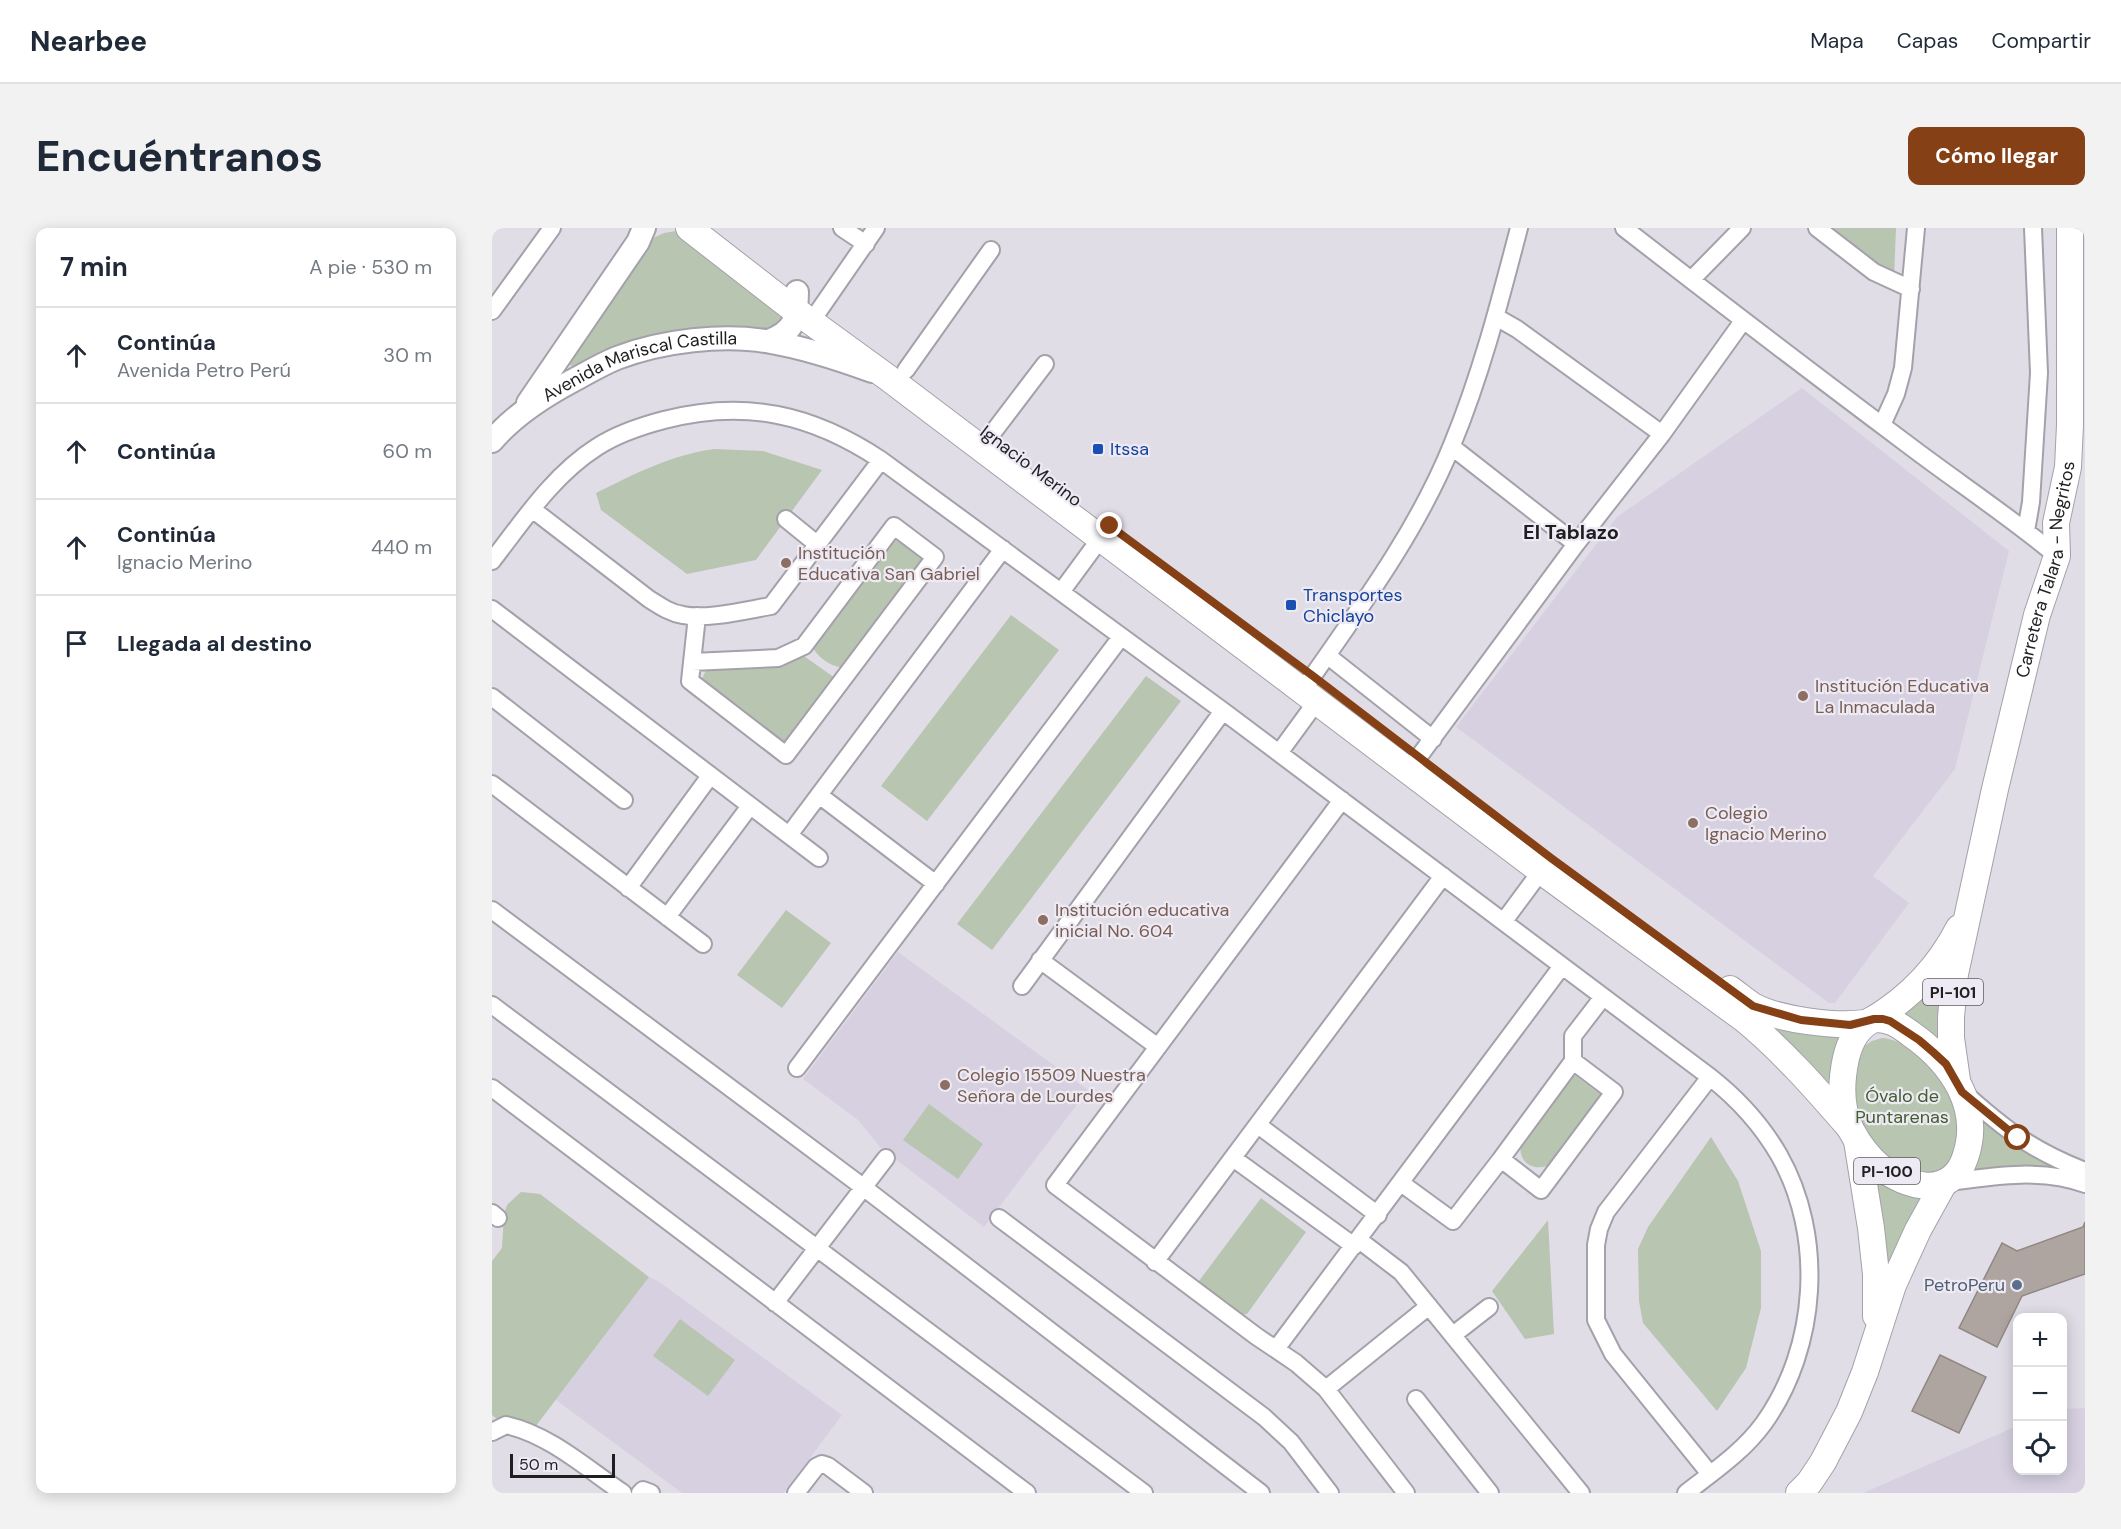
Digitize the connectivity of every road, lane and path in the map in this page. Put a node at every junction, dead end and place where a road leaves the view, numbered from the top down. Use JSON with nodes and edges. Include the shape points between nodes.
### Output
{"nodes":[{"id":1,"x":552,"y":228,"type":"edge"},
{"id":2,"x":644,"y":228,"type":"edge"},
{"id":3,"x":689,"y":228,"type":"edge"},
{"id":4,"x":704,"y":228,"type":"edge"},
{"id":5,"x":842,"y":228,"type":"edge"},
{"id":6,"x":876,"y":228,"type":"edge"},
{"id":7,"x":1519,"y":228,"type":"edge"},
{"id":8,"x":1624,"y":228,"type":"edge"},
{"id":9,"x":1742,"y":228,"type":"edge"},
{"id":10,"x":1818,"y":228,"type":"edge"},
{"id":11,"x":1916,"y":228,"type":"edge"},
{"id":12,"x":2033,"y":228,"type":"edge"},
{"id":13,"x":2070,"y":228,"type":"edge"},
{"id":14,"x":866,"y":244,"type":"junction"},
{"id":15,"x":992,"y":250,"type":"dead end"},
{"id":16,"x":1691,"y":280,"type":"junction"},
{"id":17,"x":1911,"y":289,"type":"junction"},
{"id":18,"x":807,"y":308,"type":"junction"},
{"id":19,"x":492,"y":310,"type":"edge"},
{"id":20,"x":1496,"y":317,"type":"junction"},
{"id":21,"x":1743,"y":321,"type":"junction"},
{"id":22,"x":769,"y":341,"type":"junction"},
{"id":23,"x":1045,"y":364,"type":"dead end"},
{"id":24,"x":896,"y":374,"type":"junction"},
{"id":25,"x":518,"y":417,"type":"junction"},
{"id":26,"x":1882,"y":425,"type":"junction"},
{"id":27,"x":1662,"y":434,"type":"junction"},
{"id":28,"x":991,"y":435,"type":"junction"},
{"id":29,"x":492,"y":441,"type":"edge"},
{"id":30,"x":1452,"y":447,"type":"junction"},
{"id":31,"x":881,"y":460,"type":"junction"},
{"id":32,"x":532,"y":509,"type":"junction"},
{"id":33,"x":786,"y":519,"type":"dead end"},
{"id":34,"x":2026,"y":531,"type":"junction"},
{"id":35,"x":1100,"y":539,"type":"junction"},
{"id":36,"x":818,"y":544,"type":"junction"},
{"id":37,"x":1576,"y":544,"type":"junction"},
{"id":38,"x":1003,"y":549,"type":"junction"},
{"id":39,"x":2057,"y":556,"type":"junction"},
{"id":40,"x":492,"y":561,"type":"edge"},
{"id":41,"x":1061,"y":592,"type":"junction"},
{"id":42,"x":492,"y":609,"type":"edge"},
{"id":43,"x":697,"y":616,"type":"junction"},
{"id":44,"x":1121,"y":637,"type":"junction"},
{"id":45,"x":692,"y":662,"type":"junction"},
{"id":46,"x":1315,"y":681,"type":"junction"},
{"id":47,"x":492,"y":698,"type":"edge"},
{"id":48,"x":1223,"y":711,"type":"junction"},
{"id":49,"x":1279,"y":753,"type":"junction"},
{"id":50,"x":1421,"y":755,"type":"junction"},
{"id":51,"x":710,"y":776,"type":"junction"},
{"id":52,"x":492,"y":784,"type":"edge"},
{"id":53,"x":819,"y":795,"type":"junction"},
{"id":54,"x":624,"y":800,"type":"dead end"},
{"id":55,"x":1342,"y":800,"type":"junction"},
{"id":56,"x":750,"y":806,"type":"junction"},
{"id":57,"x":789,"y":835,"type":"junction"},
{"id":58,"x":819,"y":858,"type":"dead end"},
{"id":59,"x":1541,"y":871,"type":"junction"},
{"id":60,"x":1443,"y":876,"type":"junction"},
{"id":61,"x":936,"y":884,"type":"junction"},
{"id":62,"x":628,"y":888,"type":"junction"},
{"id":63,"x":1970,"y":905,"type":"junction"},
{"id":64,"x":492,"y":910,"type":"edge"},
{"id":65,"x":667,"y":917,"type":"junction"},
{"id":66,"x":1504,"y":921,"type":"junction"},
{"id":67,"x":703,"y":944,"type":"dead end"},
{"id":68,"x":1040,"y":960,"type":"junction"},
{"id":69,"x":1562,"y":966,"type":"junction"},
{"id":70,"x":1022,"y":986,"type":"dead end"},
{"id":71,"x":1603,"y":997,"type":"junction"},
{"id":72,"x":492,"y":1005,"type":"edge"},
{"id":73,"x":1870,"y":1021,"type":"junction"},
{"id":74,"x":1158,"y":1047,"type":"junction"},
{"id":75,"x":1573,"y":1061,"type":"junction"},
{"id":76,"x":797,"y":1068,"type":"dead end"},
{"id":77,"x":1710,"y":1077,"type":"junction"},
{"id":78,"x":1960,"y":1086,"type":"junction"},
{"id":79,"x":494,"y":1095,"type":"edge"},
{"id":80,"x":1258,"y":1125,"type":"junction"},
{"id":81,"x":1853,"y":1134,"type":"junction"},
{"id":82,"x":886,"y":1158,"type":"dead end"},
{"id":83,"x":1233,"y":1158,"type":"junction"},
{"id":84,"x":1501,"y":1159,"type":"junction"},
{"id":85,"x":2085,"y":1171,"type":"edge"},
{"id":86,"x":1401,"y":1183,"type":"junction"},
{"id":87,"x":1946,"y":1183,"type":"junction"},
{"id":88,"x":2085,"y":1184,"type":"edge"},
{"id":89,"x":863,"y":1187,"type":"junction"},
{"id":90,"x":1378,"y":1215,"type":"junction"},
{"id":91,"x":999,"y":1218,"type":"dead end"},
{"id":92,"x":1356,"y":1243,"type":"junction"},
{"id":93,"x":816,"y":1248,"type":"junction"},
{"id":94,"x":1155,"y":1262,"type":"junction"},
{"id":95,"x":776,"y":1303,"type":"junction"},
{"id":96,"x":1430,"y":1306,"type":"junction"},
{"id":97,"x":1489,"y":1307,"type":"dead end"},
{"id":98,"x":1453,"y":1335,"type":"junction"},
{"id":99,"x":1875,"y":1341,"type":"junction"},
{"id":100,"x":1276,"y":1349,"type":"junction"},
{"id":101,"x":1326,"y":1389,"type":"junction"},
{"id":102,"x":1416,"y":1399,"type":"dead end"},
{"id":103,"x":492,"y":1432,"type":"edge"},
{"id":104,"x":1710,"y":1474,"type":"junction"},
{"id":105,"x":623,"y":1493,"type":"edge"},
{"id":106,"x":640,"y":1493,"type":"edge"},
{"id":107,"x":651,"y":1493,"type":"edge"},
{"id":108,"x":796,"y":1493,"type":"edge"},
{"id":109,"x":864,"y":1493,"type":"edge"},
{"id":110,"x":1027,"y":1493,"type":"edge"},
{"id":111,"x":1144,"y":1493,"type":"edge"},
{"id":112,"x":1261,"y":1493,"type":"edge"},
{"id":113,"x":1330,"y":1493,"type":"edge"},
{"id":114,"x":1406,"y":1493,"type":"edge"},
{"id":115,"x":1490,"y":1493,"type":"edge"},
{"id":116,"x":1581,"y":1493,"type":"edge"},
{"id":117,"x":1686,"y":1493,"type":"edge"},
{"id":118,"x":1799,"y":1493,"type":"edge"}],
"edges":[{"from":1,"to":19,"type":"street"},
{"from":2,"to":25,"type":"main road","name":"Avenida Mariscal Castilla"},
{"from":3,"to":18,"type":"main road","number":"PI-100"},
{"from":4,"to":18,"type":"main road","number":"PI-100"},
{"from":5,"to":14,"type":"street"},
{"from":6,"to":14,"type":"street"},
{"from":7,"to":20,"type":"street"},
{"from":8,"to":16,"type":"street"},
{"from":9,"to":16,"type":"street"},
{"from":10,"to":17,"type":"street","via":[[1874,272]]},
{"from":11,"to":17,"type":"street"},
{"from":12,"to":34,"type":"street","via":[[2039,373]]},
{"from":13,"to":39,"type":"main road","name":"Carretera Talara - Negritos","number":"PI-101","via":[[2070,426],[2068,467],[2056,523]]},
{"from":14,"to":18,"type":"street"},
{"from":15,"to":24,"type":"street"},
{"from":16,"to":21,"type":"street"},
{"from":17,"to":26,"type":"street","via":[[1903,368]]},
{"from":18,"to":22,"type":"main road","via":[[788,331]]},
{"from":18,"to":24,"type":"main road","number":"PI-100"},
{"from":20,"to":27,"type":"street","via":[[1517,328]]},
{"from":20,"to":30,"type":"street"},
{"from":21,"to":26,"type":"street"},
{"from":21,"to":27,"type":"street"},
{"from":22,"to":24,"type":"main road","name":"Avenida Mariscal Castilla"},
{"from":22,"to":25,"type":"main road","name":"Avenida Mariscal Castilla","via":[[685,341],[640,351],[554,390]]},
{"from":23,"to":28,"type":"street"},
{"from":24,"to":28,"type":"main road","name":"Ignacio Merino","number":"PI-100"},
{"from":24,"to":35,"type":"main road","number":"PI-100"},
{"from":25,"to":29,"type":"main road","name":"Avenida Mariscal Castilla"},
{"from":26,"to":34,"type":"street"},
{"from":27,"to":37,"type":"street"},
{"from":28,"to":46,"type":"main road","name":"Ignacio Merino","number":"PI-100"},
{"from":30,"to":37,"type":"street"},
{"from":30,"to":46,"type":"street","via":[[1387,568]]},
{"from":31,"to":32,"type":"street","via":[[841,435],[796,419],[743,410],[692,413],[641,426],[597,446],[562,475]]},
{"from":31,"to":36,"type":"street"},
{"from":31,"to":38,"type":"street"},
{"from":32,"to":40,"type":"street"},
{"from":32,"to":43,"type":"street","via":[[649,599],[668,611]]},
{"from":33,"to":36,"type":"street"},
{"from":34,"to":39,"type":"street"},
{"from":35,"to":41,"type":"street"},
{"from":35,"to":46,"type":"main road","number":"PI-100"},
{"from":36,"to":43,"type":"street","via":[[771,606]]},
{"from":37,"to":50,"type":"street"},
{"from":38,"to":41,"type":"street"},
{"from":38,"to":53,"type":"street"},
{"from":39,"to":63,"type":"main road","name":"Carretera Talara - Negritos","number":"PI-101","via":[[2037,615]]},
{"from":41,"to":44,"type":"street"},
{"from":42,"to":51,"type":"street"},
{"from":43,"to":45,"type":"street"},
{"from":44,"to":48,"type":"street"},
{"from":44,"to":61,"type":"street"},
{"from":45,"to":45,"type":"street","via":[[690,681],[786,755],[935,557],[894,526],[804,646],[778,658]]},
{"from":46,"to":49,"type":"street"},
{"from":46,"to":50,"type":"main road","number":"PI-100"},
{"from":46,"to":50,"type":"street"},
{"from":47,"to":54,"type":"street"},
{"from":48,"to":49,"type":"street"},
{"from":48,"to":68,"type":"street"},
{"from":49,"to":55,"type":"street"},
{"from":50,"to":59,"type":"main road","number":"PI-100"},
{"from":50,"to":73,"type":"main road","number":"PI-100","via":[[1551,858],[1753,1006],[1801,1020],[1850,1025]]},
{"from":51,"to":56,"type":"street"},
{"from":51,"to":62,"type":"street"},
{"from":52,"to":62,"type":"street"},
{"from":53,"to":57,"type":"street"},
{"from":53,"to":61,"type":"street"},
{"from":55,"to":60,"type":"street"},
{"from":55,"to":74,"type":"street"},
{"from":56,"to":57,"type":"street"},
{"from":56,"to":65,"type":"street"},
{"from":57,"to":58,"type":"street"},
{"from":59,"to":66,"type":"street"},
{"from":59,"to":81,"type":"main road","number":"PI-100","via":[[1761,1033]]},
{"from":60,"to":66,"type":"street"},
{"from":60,"to":80,"type":"street"},
{"from":61,"to":76,"type":"street"},
{"from":62,"to":65,"type":"street"},
{"from":63,"to":73,"type":"main road","number":"PI-101","via":[[1948,947],[1917,987],[1898,1005]]},
{"from":63,"to":78,"type":"main road","number":"PI-101","via":[[1955,974],[1951,1017]]},
{"from":64,"to":89,"type":"street"},
{"from":65,"to":67,"type":"street"},
{"from":66,"to":69,"type":"street"},
{"from":68,"to":70,"type":"street"},
{"from":68,"to":74,"type":"street"},
{"from":69,"to":71,"type":"street"},
{"from":69,"to":86,"type":"street"},
{"from":71,"to":75,"type":"street","via":[[1573,1036]]},
{"from":71,"to":77,"type":"street"},
{"from":72,"to":93,"type":"street"},
{"from":73,"to":78,"type":"main road","number":"PI-100","via":[[1890,1021],[1919,1040],[1946,1064]]},
{"from":73,"to":81,"type":"main road","number":"PI-100","via":[[1857,1032],[1850,1046],[1843,1078]]},
{"from":74,"to":94,"type":"street","via":[[1054,1185]]},
{"from":75,"to":84,"type":"street"},
{"from":75,"to":84,"type":"street","via":[[1614,1092],[1541,1190]]},
{"from":77,"to":104,"type":"street","via":[[1746,1108],[1780,1157],[1803,1215],[1809,1304],[1797,1353],[1776,1405],[1747,1443]]},
{"from":77,"to":104,"type":"street","via":[[1606,1212],[1596,1245],[1596,1320],[1604,1338]]},
{"from":78,"to":85,"type":"street","via":[[2018,1138]]},
{"from":78,"to":87,"type":"main road","number":"PI-100","via":[[1968,1116],[1969,1146],[1959,1171]]},
{"from":79,"to":95,"type":"street"},
{"from":80,"to":83,"type":"street"},
{"from":80,"to":90,"type":"street"},
{"from":81,"to":87,"type":"main road","number":"PI-100","via":[[1873,1160],[1890,1173],[1922,1185]]},
{"from":81,"to":99,"type":"main road","number":"PI-100","via":[[1876,1274]]},
{"from":82,"to":89,"type":"street"},
{"from":83,"to":92,"type":"street"},
{"from":83,"to":94,"type":"street"},
{"from":84,"to":86,"type":"street","via":[[1453,1221]]},
{"from":86,"to":90,"type":"street"},
{"from":87,"to":88,"type":"street","via":[[2044,1175]]},
{"from":87,"to":99,"type":"main road","number":"PI-100","via":[[1904,1259]]},
{"from":89,"to":93,"type":"street"},
{"from":89,"to":112,"type":"street"},
{"from":90,"to":92,"type":"street"},
{"from":91,"to":113,"type":"street","via":[[1264,1417],[1291,1442]]},
{"from":92,"to":96,"type":"street","via":[[1401,1272]]},
{"from":92,"to":100,"type":"street"},
{"from":93,"to":95,"type":"street"},
{"from":93,"to":111,"type":"street"},
{"from":94,"to":100,"type":"street"},
{"from":95,"to":110,"type":"street"},
{"from":96,"to":98,"type":"street"},
{"from":96,"to":101,"type":"street"},
{"from":97,"to":98,"type":"street"},
{"from":98,"to":116,"type":"street"},
{"from":99,"to":118,"type":"main road","number":"PI-100","via":[[1849,1412],[1822,1462]]},
{"from":100,"to":101,"type":"street"},
{"from":101,"to":114,"type":"street"},
{"from":102,"to":115,"type":"street"},
{"from":103,"to":105,"type":"street","via":[[506,1425],[526,1430]]},
{"from":104,"to":117,"type":"street"},
{"from":106,"to":107,"type":"street"},
{"from":108,"to":109,"type":"street","via":[[822,1464]]}]}
